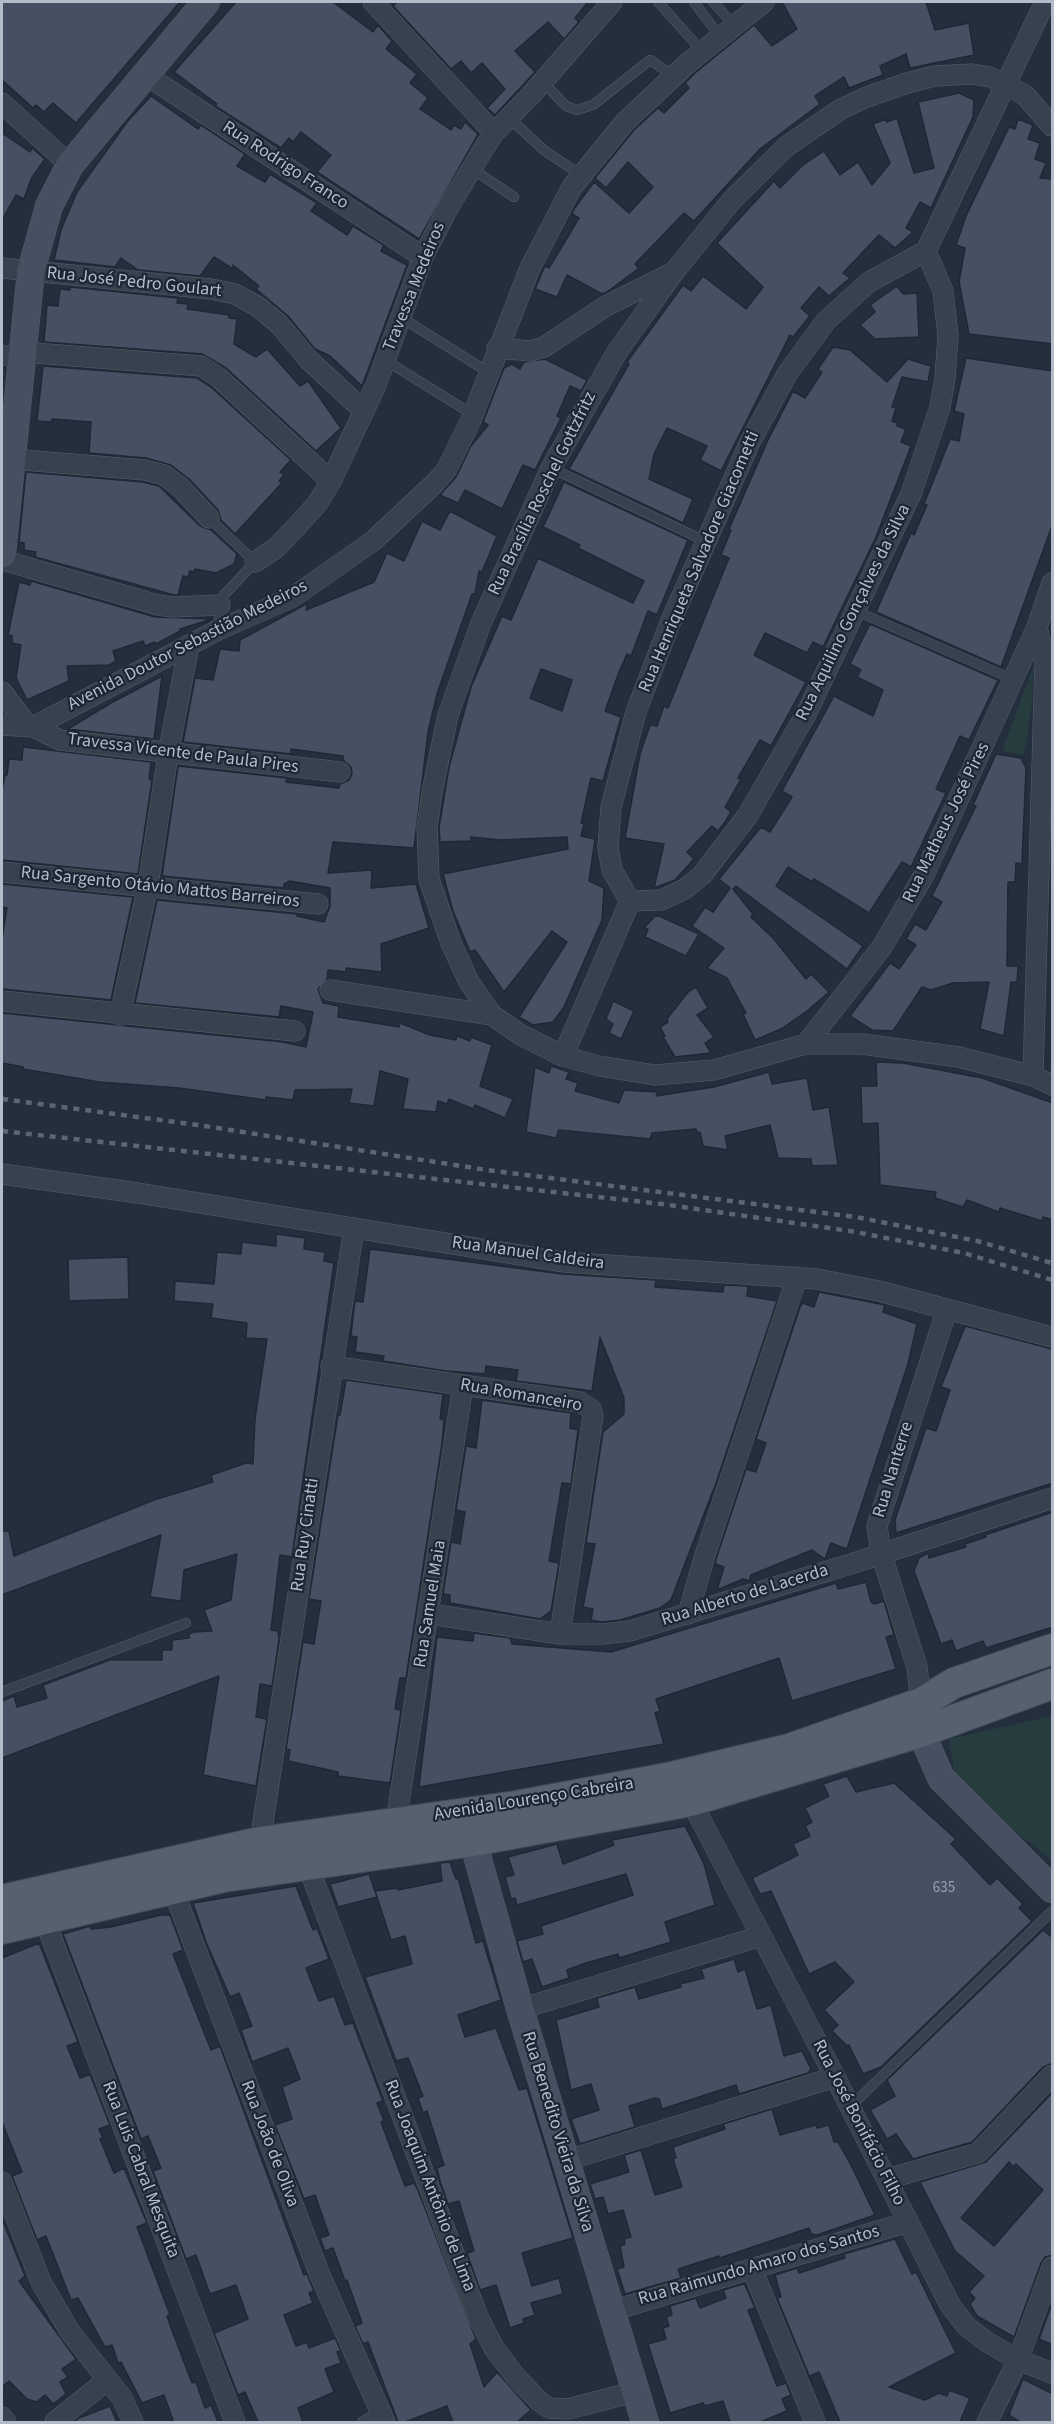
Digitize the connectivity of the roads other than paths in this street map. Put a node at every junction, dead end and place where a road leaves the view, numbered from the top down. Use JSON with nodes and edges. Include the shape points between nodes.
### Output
{"nodes":[{"id":1,"x":206,"y":2,"type":"edge"},
{"id":2,"x":373,"y":2,"type":"edge"},
{"id":3,"x":612,"y":2,"type":"edge"},
{"id":4,"x":658,"y":2,"type":"edge"},
{"id":5,"x":694,"y":2,"type":"edge"},
{"id":6,"x":713,"y":2,"type":"edge"},
{"id":7,"x":761,"y":2,"type":"edge"},
{"id":8,"x":1045,"y":2,"type":"edge"},
{"id":9,"x":727,"y":31,"type":"junction"},
{"id":10,"x":702,"y":51,"type":"junction"},
{"id":11,"x":146,"y":75,"type":"junction"},
{"id":12,"x":674,"y":76,"type":"junction"},
{"id":13,"x":543,"y":82,"type":"junction"},
{"id":14,"x":1005,"y":83,"type":"junction"},
{"id":15,"x":2,"y":103,"type":"edge"},
{"id":16,"x":509,"y":118,"type":"junction"},
{"id":17,"x":1053,"y":126,"type":"edge"},
{"id":18,"x":494,"y":133,"type":"junction"},
{"id":19,"x":70,"y":165,"type":"junction"},
{"id":20,"x":471,"y":168,"type":"junction"},
{"id":21,"x":581,"y":175,"type":"junction"},
{"id":22,"x":514,"y":197,"type":"dead end"},
{"id":23,"x":926,"y":251,"type":"junction"},
{"id":24,"x":423,"y":257,"type":"junction"},
{"id":25,"x":2,"y":268,"type":"edge"},
{"id":26,"x":31,"y":271,"type":"junction"},
{"id":27,"x":674,"y":272,"type":"junction"},
{"id":28,"x":402,"y":318,"type":"junction"},
{"id":29,"x":497,"y":348,"type":"junction"},
{"id":30,"x":15,"y":355,"type":"edge"},
{"id":31,"x":385,"y":360,"type":"junction"},
{"id":32,"x":488,"y":372,"type":"junction"},
{"id":33,"x":364,"y":411,"type":"junction"},
{"id":34,"x":472,"y":414,"type":"junction"},
{"id":35,"x":11,"y":459,"type":"junction"},
{"id":36,"x":551,"y":468,"type":"junction"},
{"id":37,"x":331,"y":481,"type":"junction"},
{"id":38,"x":4,"y":495,"type":"edge"},
{"id":39,"x":209,"y":518,"type":"joint"},
{"id":40,"x":705,"y":541,"type":"junction"},
{"id":41,"x":2,"y":554,"type":"edge"},
{"id":42,"x":2,"y":560,"type":"edge"},
{"id":43,"x":255,"y":562,"type":"junction"},
{"id":44,"x":1051,"y":592,"type":"edge"},
{"id":45,"x":220,"y":605,"type":"junction"},
{"id":46,"x":856,"y":611,"type":"junction"},
{"id":47,"x":1037,"y":627,"type":"junction"},
{"id":48,"x":218,"y":630,"type":"junction"},
{"id":49,"x":189,"y":645,"type":"junction"},
{"id":50,"x":1012,"y":679,"type":"junction"},
{"id":51,"x":2,"y":692,"type":"edge"},
{"id":52,"x":2,"y":725,"type":"edge"},
{"id":53,"x":31,"y":726,"type":"junction"},
{"id":54,"x":168,"y":755,"type":"junction"},
{"id":55,"x":340,"y":772,"type":"dead end"},
{"id":56,"x":2,"y":872,"type":"edge"},
{"id":57,"x":148,"y":885,"type":"junction"},
{"id":58,"x":630,"y":901,"type":"junction"},
{"id":59,"x":318,"y":904,"type":"dead end"},
{"id":60,"x":330,"y":990,"type":"dead end"},
{"id":61,"x":2,"y":1001,"type":"edge"},
{"id":62,"x":120,"y":1015,"type":"junction"},
{"id":63,"x":492,"y":1015,"type":"junction"},
{"id":64,"x":295,"y":1031,"type":"dead end"},
{"id":65,"x":806,"y":1044,"type":"junction"},
{"id":66,"x":563,"y":1056,"type":"junction"},
{"id":67,"x":1033,"y":1076,"type":"junction"},
{"id":68,"x":1053,"y":1085,"type":"edge"},
{"id":69,"x":2,"y":1174,"type":"edge"},
{"id":70,"x":354,"y":1228,"type":"junction"},
{"id":71,"x":797,"y":1276,"type":"junction"},
{"id":72,"x":947,"y":1309,"type":"junction"},
{"id":73,"x":1053,"y":1337,"type":"edge"},
{"id":74,"x":331,"y":1366,"type":"junction"},
{"id":75,"x":463,"y":1386,"type":"junction"},
{"id":76,"x":1053,"y":1498,"type":"edge"},
{"id":77,"x":881,"y":1553,"type":"junction"},
{"id":78,"x":430,"y":1614,"type":"junction"},
{"id":79,"x":688,"y":1614,"type":"junction"},
{"id":80,"x":186,"y":1623,"type":"dead end"},
{"id":81,"x":560,"y":1634,"type":"junction"},
{"id":82,"x":1053,"y":1649,"type":"edge"},
{"id":83,"x":1053,"y":1684,"type":"edge"},
{"id":84,"x":2,"y":1692,"type":"edge"},
{"id":85,"x":921,"y":1717,"type":"junction"},
{"id":86,"x":691,"y":1801,"type":"junction"},
{"id":87,"x":396,"y":1822,"type":"junction"},
{"id":88,"x":473,"y":1840,"type":"junction"},
{"id":89,"x":260,"y":1842,"type":"junction"},
{"id":90,"x":307,"y":1863,"type":"junction"},
{"id":91,"x":168,"y":1875,"type":"junction"},
{"id":92,"x":1053,"y":1889,"type":"edge"},
{"id":93,"x":2,"y":1900,"type":"edge"},
{"id":94,"x":1053,"y":1911,"type":"edge"},
{"id":95,"x":44,"y":1918,"type":"junction"},
{"id":96,"x":2,"y":1929,"type":"edge"},
{"id":97,"x":761,"y":1936,"type":"junction"},
{"id":98,"x":520,"y":2009,"type":"junction"},
{"id":99,"x":1053,"y":2075,"type":"edge"},
{"id":100,"x":835,"y":2077,"type":"junction"},
{"id":101,"x":850,"y":2107,"type":"junction"},
{"id":102,"x":565,"y":2161,"type":"junction"},
{"id":103,"x":887,"y":2180,"type":"junction"},
{"id":104,"x":2,"y":2182,"type":"edge"},
{"id":105,"x":908,"y":2222,"type":"junction"},
{"id":106,"x":1053,"y":2267,"type":"edge"},
{"id":107,"x":752,"y":2269,"type":"junction"},
{"id":108,"x":610,"y":2311,"type":"junction"},
{"id":109,"x":1018,"y":2360,"type":"junction"},
{"id":110,"x":1053,"y":2373,"type":"edge"},
{"id":111,"x":106,"y":2381,"type":"junction"},
{"id":112,"x":634,"y":2392,"type":"junction"},
{"id":113,"x":2,"y":2417,"type":"edge"},
{"id":114,"x":382,"y":2417,"type":"edge"},
{"id":115,"x":6,"y":2422,"type":"edge"},
{"id":116,"x":55,"y":2422,"type":"edge"},
{"id":117,"x":134,"y":2422,"type":"edge"},
{"id":118,"x":235,"y":2422,"type":"edge"},
{"id":119,"x":362,"y":2422,"type":"edge"},
{"id":120,"x":645,"y":2422,"type":"edge"},
{"id":121,"x":815,"y":2422,"type":"edge"},
{"id":122,"x":987,"y":2422,"type":"edge"}],
"edges":[{"from":1,"to":11,"type":"street"},
{"from":2,"to":18,"type":"street"},
{"from":3,"to":13,"type":"street","name":"Travessa Medeiros"},
{"from":4,"to":10,"type":"lane"},
{"from":5,"to":9,"type":"lane"},
{"from":6,"to":9,"type":"lane"},
{"from":7,"to":9,"type":"street","name":"Avenida Doutor Sebastião Medeiros"},
{"from":8,"to":14,"type":"street"},
{"from":9,"to":10,"type":"street","name":"Avenida Doutor Sebastião Medeiros"},
{"from":10,"to":12,"type":"street","name":"Avenida Doutor Sebastião Medeiros"},
{"from":11,"to":19,"type":"street"},
{"from":11,"to":24,"type":"street","name":"Rua Rodrigo Franco"},
{"from":12,"to":13,"type":"lane","via":[[650,60],[593,105],[577,110],[566,106]]},
{"from":12,"to":21,"type":"street","name":"Avenida Doutor Sebastião Medeiros","via":[[625,122]]},
{"from":13,"to":16,"type":"street","name":"Travessa Medeiros"},
{"from":14,"to":17,"type":"street","via":[[1025,94]]},
{"from":14,"to":23,"type":"street"},
{"from":14,"to":27,"type":"street","name":"Rua Brasília Roschel Gottzfritz","via":[[972,74],[935,76],[842,109],[787,147],[760,172]]},
{"from":15,"to":19,"type":"street"},
{"from":16,"to":18,"type":"street","name":"Travessa Medeiros"},
{"from":16,"to":21,"type":"lane","via":[[545,151]]},
{"from":18,"to":20,"type":"street","name":"Travessa Medeiros"},
{"from":19,"to":26,"type":"street","via":[[49,206]]},
{"from":20,"to":22,"type":"lane"},
{"from":20,"to":24,"type":"street","name":"Travessa Medeiros"},
{"from":21,"to":29,"type":"street","name":"Avenida Doutor Sebastião Medeiros","via":[[542,240]]},
{"from":23,"to":40,"type":"street","name":"Rua Henriqueta Salvadore Giacometti","via":[[868,282],[826,321],[806,347],[750,442]]},
{"from":23,"to":46,"type":"street","name":"Rua Aquilino Gonçalves da Silva","via":[[943,291],[947,313],[943,388],[933,433],[910,494]]},
{"from":24,"to":28,"type":"street","name":"Travessa Medeiros"},
{"from":25,"to":26,"type":"street","name":"Rua José Pedro Goulart"},
{"from":26,"to":30,"type":"street"},
{"from":26,"to":33,"type":"street","name":"Rua José Pedro Goulart","via":[[235,294],[279,324],[309,360]]},
{"from":27,"to":29,"type":"street","via":[[606,306],[544,347],[531,351]]},
{"from":27,"to":36,"type":"street","name":"Rua Brasília Roschel Gottzfritz","via":[[617,352]]},
{"from":28,"to":31,"type":"street","name":"Travessa Medeiros"},
{"from":28,"to":32,"type":"lane"},
{"from":29,"to":32,"type":"street","name":"Avenida Doutor Sebastião Medeiros"},
{"from":30,"to":35,"type":"street"},
{"from":30,"to":37,"type":"street","via":[[201,366],[218,377]]},
{"from":31,"to":33,"type":"street","name":"Travessa Medeiros"},
{"from":31,"to":34,"type":"lane"},
{"from":32,"to":34,"type":"street","name":"Avenida Doutor Sebastião Medeiros"},
{"from":33,"to":37,"type":"street","name":"Travessa Medeiros"},
{"from":34,"to":48,"type":"street","name":"Avenida Doutor Sebastião Medeiros","via":[[441,476],[373,540],[293,597]]},
{"from":35,"to":38,"type":"street"},
{"from":35,"to":39,"type":"street","via":[[164,475]]},
{"from":36,"to":40,"type":"lane"},
{"from":36,"to":63,"type":"street","name":"Rua Brasília Roschel Gottzfritz","via":[[481,623],[448,715],[427,827],[429,879],[439,913],[469,982]]},
{"from":37,"to":43,"type":"street","name":"Travessa Medeiros","via":[[297,526],[276,548]]},
{"from":38,"to":41,"type":"street"},
{"from":39,"to":43,"type":"lane"},
{"from":40,"to":58,"type":"street","name":"Rua Henriqueta Salvadore Giacometti","via":[[636,712],[611,807],[608,847],[612,870]]},
{"from":42,"to":45,"type":"street","via":[[158,604]]},
{"from":43,"to":45,"type":"lane","via":[[230,586]]},
{"from":44,"to":47,"type":"street","name":"Rua Matheus José Pires"},
{"from":45,"to":48,"type":"lane"},
{"from":46,"to":50,"type":"lane"},
{"from":46,"to":58,"type":"street","name":"Rua Aquilino Gonçalves da Silva","via":[[776,768],[724,849],[685,889],[661,900]]},
{"from":47,"to":50,"type":"street","name":"Rua Matheus José Pires"},
{"from":47,"to":67,"type":"street","via":[[1045,662]]},
{"from":48,"to":49,"type":"street","name":"Avenida Doutor Sebastião Medeiros"},
{"from":49,"to":53,"type":"street","name":"Avenida Doutor Sebastião Medeiros"},
{"from":49,"to":54,"type":"street"},
{"from":50,"to":65,"type":"street","name":"Rua Matheus José Pires","via":[[904,911],[865,969]]},
{"from":51,"to":53,"type":"street","name":"Travessa Vicente de Paula Pires"},
{"from":52,"to":53,"type":"street","name":"Travessa Vicente de Paula Pires"},
{"from":53,"to":54,"type":"street","name":"Travessa Vicente de Paula Pires","via":[[60,740]]},
{"from":54,"to":55,"type":"street","name":"Travessa Vicente de Paula Pires"},
{"from":54,"to":57,"type":"street"},
{"from":56,"to":57,"type":"street","name":"Rua Sargento Otávio Mattos Barreiros"},
{"from":57,"to":59,"type":"street","name":"Rua Sargento Otávio Mattos Barreiros"},
{"from":57,"to":62,"type":"street"},
{"from":58,"to":66,"type":"street"},
{"from":60,"to":63,"type":"street"},
{"from":61,"to":62,"type":"street"},
{"from":62,"to":64,"type":"street"},
{"from":63,"to":66,"type":"street","via":[[520,1035]]},
{"from":65,"to":66,"type":"street","via":[[714,1070],[655,1075]]},
{"from":65,"to":67,"type":"street","via":[[862,1044],[928,1052]]},
{"from":67,"to":68,"type":"street"},
{"from":69,"to":70,"type":"street","name":"Rua Manuel Caldeira"},
{"from":70,"to":71,"type":"street","name":"Rua Manuel Caldeira","via":[[562,1262]]},
{"from":70,"to":74,"type":"street","name":"Rua Ruy Cinatti"},
{"from":71,"to":72,"type":"street","name":"Rua Manuel Caldeira"},
{"from":71,"to":79,"type":"street"},
{"from":72,"to":73,"type":"street","name":"Rua Manuel Caldeira"},
{"from":72,"to":77,"type":"street","name":"Rua Nanterre","via":[[882,1503],[877,1526]]},
{"from":74,"to":75,"type":"street","name":"Rua Romanceiro"},
{"from":74,"to":89,"type":"street","name":"Rua Ruy Cinatti"},
{"from":75,"to":78,"type":"street","name":"Rua Samuel Maia"},
{"from":75,"to":81,"type":"street","name":"Rua Romanceiro","via":[[580,1402],[591,1409]]},
{"from":76,"to":77,"type":"street","name":"Rua Alberto de Lacerda"},
{"from":77,"to":79,"type":"street","name":"Rua Alberto de Lacerda"},
{"from":77,"to":85,"type":"street","name":"Rua Nanterre","via":[[917,1667]]},
{"from":78,"to":81,"type":"street","name":"Rua Alberto de Lacerda"},
{"from":78,"to":87,"type":"street","name":"Rua Samuel Maia"},
{"from":79,"to":81,"type":"street","name":"Rua Alberto de Lacerda","via":[[630,1631]]},
{"from":80,"to":84,"type":"lane"},
{"from":82,"to":85,"type":"main road","name":"Avenida Lourenço Cabreira","via":[[954,1683]]},
{"from":83,"to":85,"type":"main road","name":"Avenida Lourenço Cabreira"},
{"from":85,"to":86,"type":"main road","name":"Avenida Lourenço Cabreira"},
{"from":85,"to":87,"type":"main road","name":"Avenida Lourenço Cabreira","via":[[667,1778],[516,1806]]},
{"from":85,"to":92,"type":"street","via":[[941,1778]]},
{"from":86,"to":88,"type":"main road","name":"Avenida Lourenço Cabreira"},
{"from":86,"to":97,"type":"street","name":"Rua José Bonifácio Filho"},
{"from":87,"to":89,"type":"main road","name":"Avenida Lourenço Cabreira"},
{"from":88,"to":90,"type":"main road","name":"Avenida Lourenço Cabreira"},
{"from":88,"to":98,"type":"street","name":"Rua Benedito Vieira da Silva"},
{"from":89,"to":91,"type":"main road","name":"Avenida Lourenço Cabreira"},
{"from":90,"to":91,"type":"main road","name":"Avenida Lourenço Cabreira","via":[[224,1877]]},
{"from":90,"to":112,"type":"street","name":"Rua Joaquim Antônio de Lima","via":[[478,2317],[494,2348],[525,2387],[549,2408],[578,2407]]},
{"from":91,"to":93,"type":"main road","name":"Avenida Lourenço Cabreira"},
{"from":91,"to":95,"type":"main road","name":"Avenida Lourenço Cabreira"},
{"from":91,"to":114,"type":"street","name":"Rua João de Oliva","via":[[318,2273]]},
{"from":94,"to":101,"type":"lane"},
{"from":95,"to":96,"type":"main road","name":"Avenida Lourenço Cabreira"},
{"from":95,"to":118,"type":"street","name":"Rua Luis Cabral Mesquita"},
{"from":97,"to":98,"type":"street"},
{"from":97,"to":100,"type":"street","name":"Rua José Bonifácio Filho"},
{"from":98,"to":102,"type":"street","name":"Rua Benedito Vieira da Silva"},
{"from":99,"to":103,"type":"street","via":[[978,2152]]},
{"from":100,"to":101,"type":"street","name":"Rua José Bonifácio Filho"},
{"from":100,"to":102,"type":"street"},
{"from":101,"to":103,"type":"street","name":"Rua José Bonifácio Filho"},
{"from":102,"to":108,"type":"street","name":"Rua Benedito Vieira da Silva"},
{"from":103,"to":105,"type":"street","name":"Rua José Bonifácio Filho"},
{"from":104,"to":111,"type":"street","via":[[41,2282],[70,2332]]},
{"from":105,"to":107,"type":"street","name":"Rua Raimundo Amaro dos Santos"},
{"from":105,"to":109,"type":"street","name":"Rua José Bonifácio Filho","via":[[950,2305],[966,2326]]},
{"from":106,"to":109,"type":"street"},
{"from":107,"to":108,"type":"street","name":"Rua Raimundo Amaro dos Santos"},
{"from":107,"to":121,"type":"street"},
{"from":108,"to":112,"type":"street","name":"Rua Benedito Vieira da Silva"},
{"from":109,"to":110,"type":"street","name":"Rua José Bonifácio Filho"},
{"from":109,"to":122,"type":"street"},
{"from":111,"to":116,"type":"street"},
{"from":111,"to":117,"type":"street","via":[[122,2398]]},
{"from":112,"to":120,"type":"street","name":"Rua Benedito Vieira da Silva"},
{"from":113,"to":115,"type":"street"},
{"from":114,"to":119,"type":"lane"}]}
